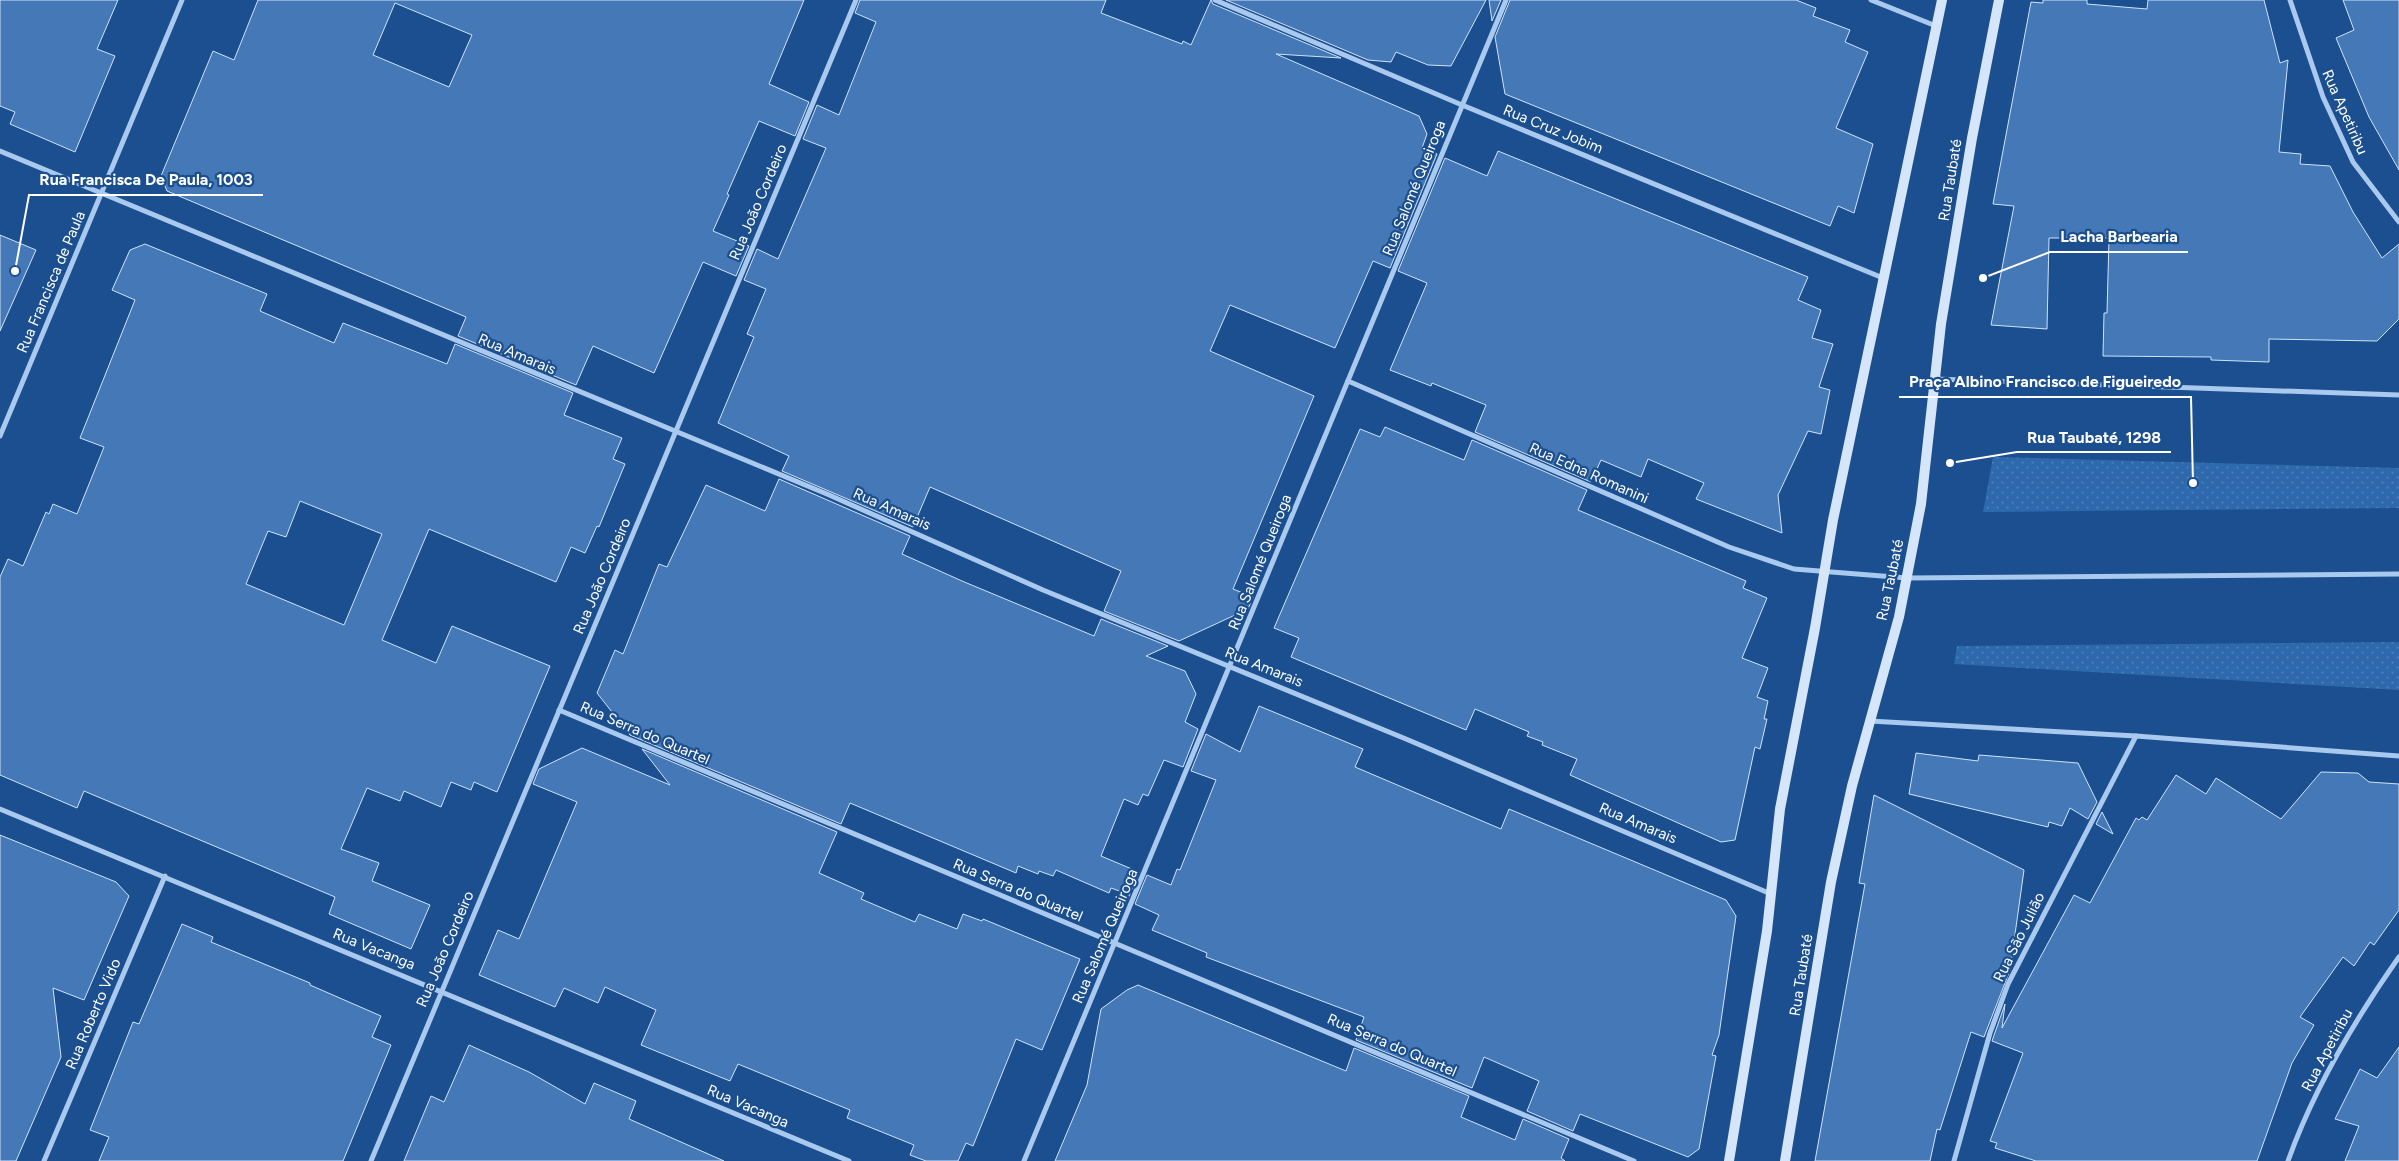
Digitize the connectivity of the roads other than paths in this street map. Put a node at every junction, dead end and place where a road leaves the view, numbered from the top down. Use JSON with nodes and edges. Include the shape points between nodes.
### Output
{"nodes":[{"id":1,"x":182,"y":0,"type":"edge"},
{"id":2,"x":856,"y":0,"type":"edge"},
{"id":3,"x":1215,"y":0,"type":"edge"},
{"id":4,"x":1506,"y":0,"type":"edge"},
{"id":5,"x":1871,"y":0,"type":"edge"},
{"id":6,"x":1942,"y":0,"type":"edge"},
{"id":7,"x":1999,"y":0,"type":"edge"},
{"id":8,"x":2290,"y":0,"type":"edge"},
{"id":9,"x":1936,"y":26,"type":"junction"},
{"id":10,"x":1462,"y":105,"type":"junction"},
{"id":11,"x":0,"y":151,"type":"edge"},
{"id":12,"x":101,"y":194,"type":"junction"},
{"id":13,"x":2399,"y":222,"type":"edge"},
{"id":14,"x":1884,"y":279,"type":"junction"},
{"id":15,"x":1935,"y":379,"type":"junction"},
{"id":16,"x":1348,"y":381,"type":"junction"},
{"id":17,"x":2399,"y":395,"type":"edge"},
{"id":18,"x":675,"y":433,"type":"junction"},
{"id":19,"x":0,"y":436,"type":"edge"},
{"id":20,"x":1825,"y":570,"type":"junction"},
{"id":21,"x":2399,"y":574,"type":"edge"},
{"id":22,"x":1907,"y":578,"type":"junction"},
{"id":23,"x":1231,"y":667,"type":"junction"},
{"id":24,"x":559,"y":710,"type":"junction"},
{"id":25,"x":1870,"y":722,"type":"junction"},
{"id":26,"x":2136,"y":736,"type":"junction"},
{"id":27,"x":2399,"y":756,"type":"edge"},
{"id":28,"x":0,"y":809,"type":"edge"},
{"id":29,"x":165,"y":876,"type":"junction"},
{"id":30,"x":1771,"y":894,"type":"junction"},
{"id":31,"x":1116,"y":945,"type":"junction"},
{"id":32,"x":2399,"y":957,"type":"edge"},
{"id":33,"x":442,"y":991,"type":"junction"},
{"id":34,"x":44,"y":1161,"type":"edge"},
{"id":35,"x":371,"y":1161,"type":"edge"},
{"id":36,"x":849,"y":1161,"type":"edge"},
{"id":37,"x":1024,"y":1161,"type":"edge"},
{"id":38,"x":1634,"y":1161,"type":"edge"},
{"id":39,"x":1729,"y":1161,"type":"edge"},
{"id":40,"x":1785,"y":1161,"type":"edge"},
{"id":41,"x":1954,"y":1161,"type":"edge"},
{"id":42,"x":2288,"y":1161,"type":"edge"}],
"edges":[{"from":1,"to":12,"type":"street","name":"Rua Francisca de Paula"},
{"from":2,"to":18,"type":"street","name":"Rua João Cordeiro"},
{"from":3,"to":10,"type":"street","name":"Rua Cruz Jobim"},
{"from":4,"to":10,"type":"street","name":"Rua Salomé Queiroga"},
{"from":5,"to":9,"type":"street"},
{"from":6,"to":9,"type":"main road"},
{"from":7,"to":15,"type":"main road","name":"Rua Taubaté","via":[[1972,138]]},
{"from":8,"to":13,"type":"street","name":"Rua Apetiribu","via":[[2323,97],[2353,162]]},
{"from":9,"to":14,"type":"main road"},
{"from":10,"to":14,"type":"street","name":"Rua Cruz Jobim"},
{"from":10,"to":16,"type":"street","name":"Rua Salomé Queiroga"},
{"from":11,"to":12,"type":"street","name":"Rua Amarais"},
{"from":12,"to":18,"type":"street","name":"Rua Amarais"},
{"from":12,"to":19,"type":"street","name":"Rua Francisca de Paula"},
{"from":14,"to":20,"type":"main road"},
{"from":15,"to":17,"type":"street"},
{"from":15,"to":22,"type":"main road","name":"Rua Taubaté","via":[[1921,504]]},
{"from":16,"to":20,"type":"street","name":"Rua Edna Romanini","via":[[1729,547],[1794,569]]},
{"from":16,"to":23,"type":"street","name":"Rua Salomé Queiroga"},
{"from":18,"to":23,"type":"street","name":"Rua Amarais","via":[[827,494],[1043,590]]},
{"from":18,"to":24,"type":"street","name":"Rua João Cordeiro"},
{"from":20,"to":22,"type":"street","name":"Rua Edna Romanini"},
{"from":20,"to":30,"type":"main road","via":[[1780,809]]},
{"from":21,"to":22,"type":"street","name":"Rua Edna Romanini"},
{"from":22,"to":25,"type":"main road","name":"Rua Taubaté"},
{"from":23,"to":30,"type":"street","name":"Rua Amarais"},
{"from":23,"to":31,"type":"street","name":"Rua Salomé Queiroga"},
{"from":24,"to":31,"type":"street","name":"Rua Serra do Quartel"},
{"from":24,"to":33,"type":"street","name":"Rua João Cordeiro"},
{"from":25,"to":26,"type":"street"},
{"from":25,"to":40,"type":"main road","name":"Rua Taubaté","via":[[1852,786],[1832,882]]},
{"from":26,"to":27,"type":"street"},
{"from":26,"to":41,"type":"street","name":"Rua São Julião","via":[[2008,984],[1990,1033]]},
{"from":28,"to":29,"type":"street","name":"Rua Vacanga"},
{"from":29,"to":33,"type":"street","name":"Rua Vacanga"},
{"from":29,"to":34,"type":"street","name":"Rua Roberto Vido"},
{"from":30,"to":39,"type":"main road"},
{"from":31,"to":37,"type":"street","name":"Rua Salomé Queiroga"},
{"from":31,"to":38,"type":"street","name":"Rua Serra do Quartel"},
{"from":32,"to":42,"type":"street","name":"Rua Apetiribu","via":[[2367,1003],[2326,1074]]},
{"from":33,"to":35,"type":"street","name":"Rua João Cordeiro"},
{"from":33,"to":36,"type":"street","name":"Rua Vacanga"}]}
